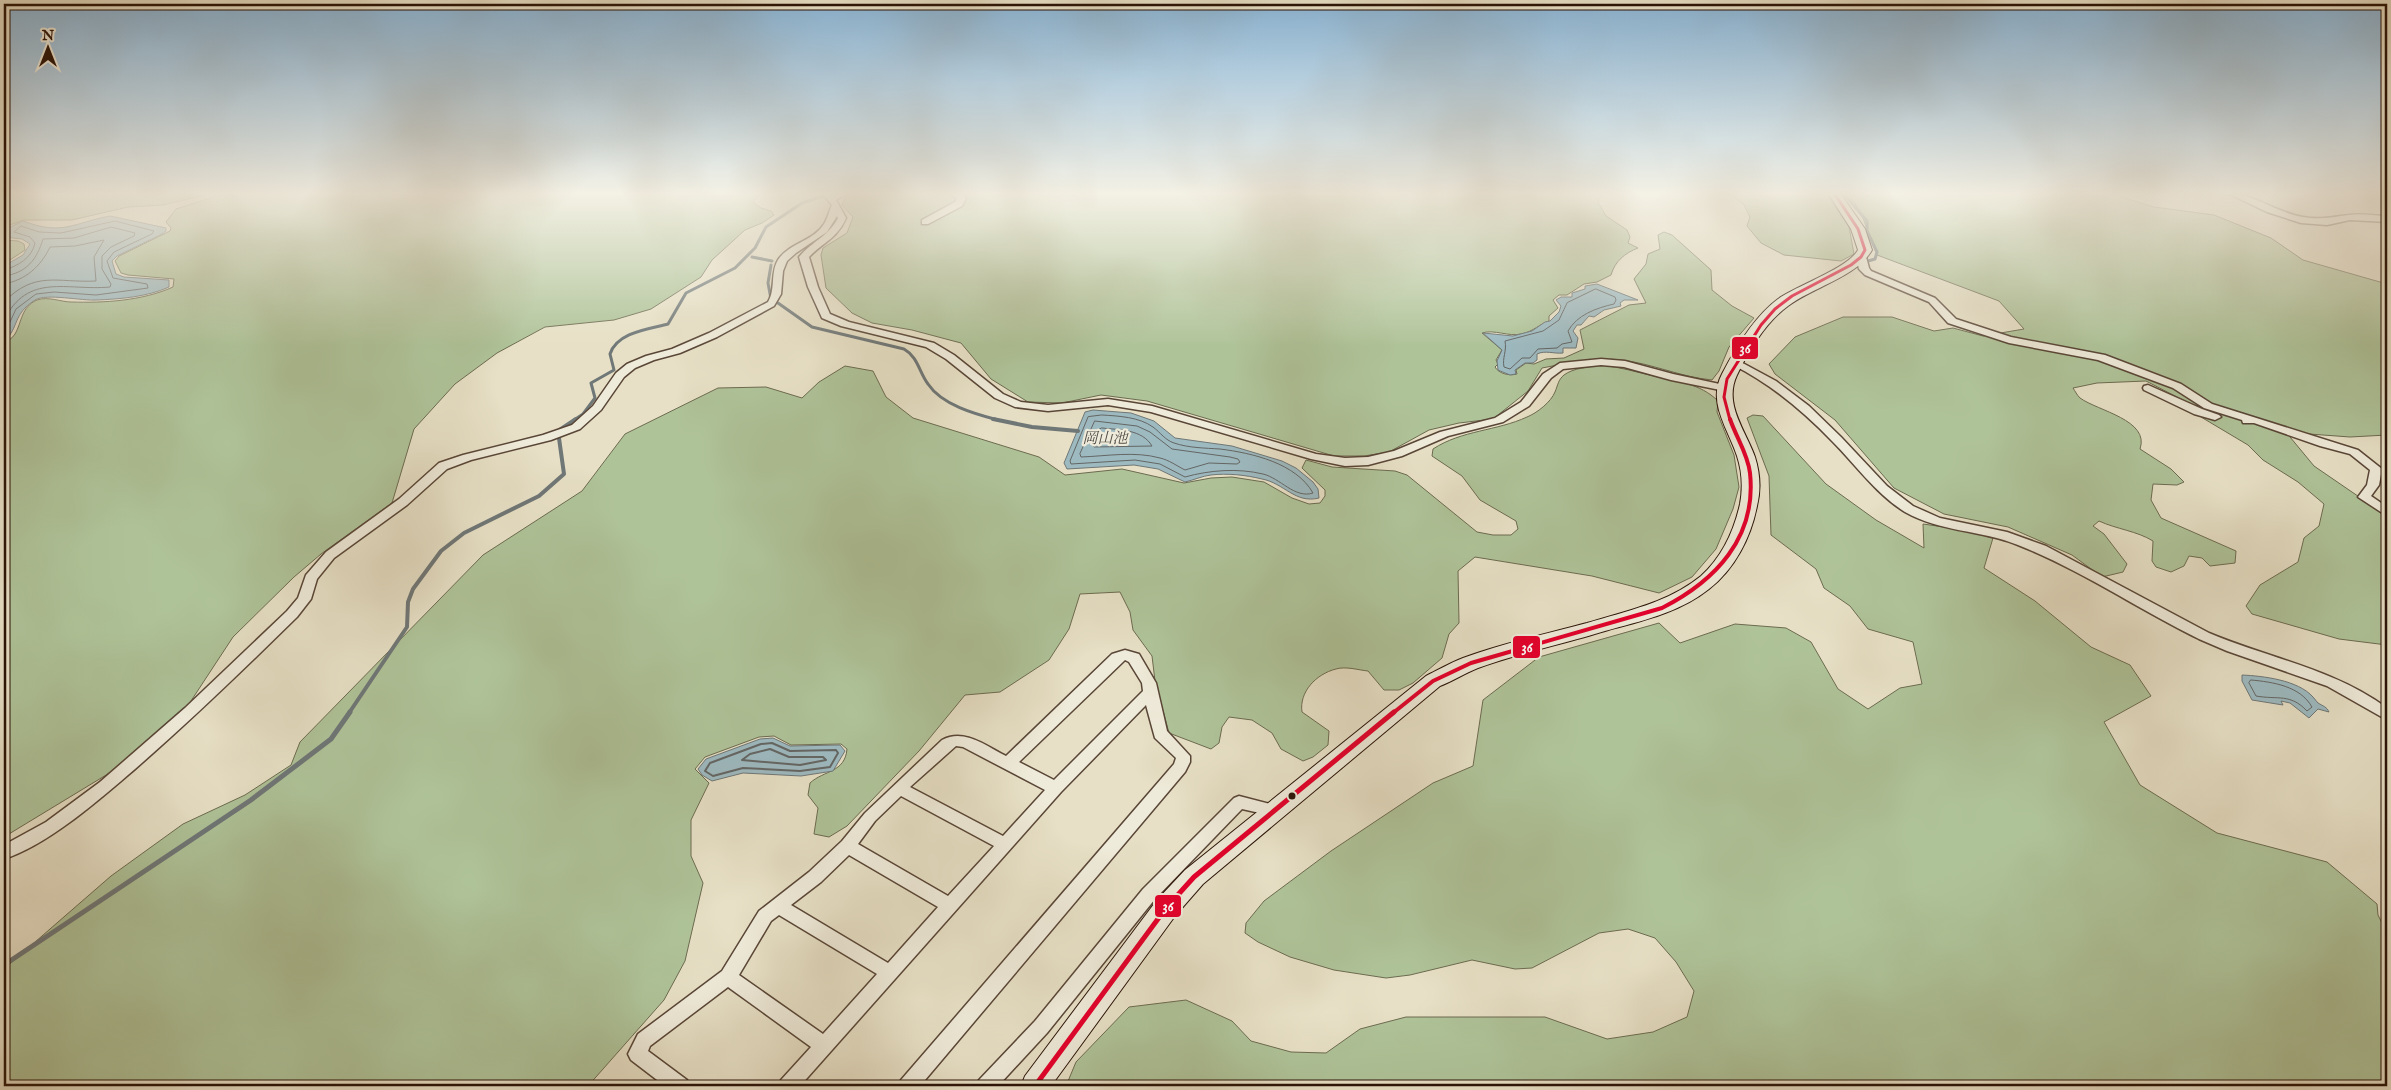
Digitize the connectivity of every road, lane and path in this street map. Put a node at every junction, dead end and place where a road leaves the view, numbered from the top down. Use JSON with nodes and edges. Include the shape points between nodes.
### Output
{"nodes":[{"id":1,"x":803,"y":244,"type":"edge"},
{"id":2,"x":821,"y":244,"type":"edge"},
{"id":3,"x":1864,"y":244,"type":"edge"},
{"id":4,"x":1861,"y":257,"type":"junction"},
{"id":5,"x":1737,"y":363,"type":"junction"},
{"id":6,"x":1725,"y":388,"type":"junction"},
{"id":7,"x":2148,"y":388,"type":"dead end"},
{"id":8,"x":2255,"y":420,"type":"junction"},
{"id":9,"x":2387,"y":512,"type":"edge"},
{"id":10,"x":1150,"y":692,"type":"junction"},
{"id":11,"x":2387,"y":715,"type":"edge"},
{"id":12,"x":1009,"y":762,"type":"junction"},
{"id":13,"x":899,"y":788,"type":"junction"},
{"id":14,"x":1056,"y":788,"type":"junction"},
{"id":15,"x":1273,"y":810,"type":"junction"},
{"id":16,"x":1006,"y":845,"type":"junction"},
{"id":17,"x":848,"y":846,"type":"junction"},
{"id":18,"x":4,"y":852,"type":"edge"},
{"id":19,"x":778,"y":906,"type":"junction"},
{"id":20,"x":951,"y":906,"type":"junction"},
{"id":21,"x":890,"y":974,"type":"junction"},
{"id":22,"x":728,"y":977,"type":"junction"},
{"id":23,"x":824,"y":1046,"type":"junction"},
{"id":24,"x":680,"y":1086,"type":"edge"},
{"id":25,"x":788,"y":1086,"type":"edge"},
{"id":26,"x":908,"y":1086,"type":"edge"},
{"id":27,"x":986,"y":1086,"type":"edge"},
{"id":28,"x":1035,"y":1086,"type":"edge"}],
"edges":[{"from":1,"to":18,"type":"street","via":[[789,253],[779,267],[779,289],[772,304],[713,335],[631,366],[620,375],[596,408],[576,426],[559,434],[443,466],[403,502],[330,555],[310,578],[304,599],[292,614],[190,712],[52,827]]},
{"from":2,"to":6,"type":"street","via":[[804,258],[826,316],[930,345],[999,396],[1032,408],[1098,402],[1152,409],[1315,457],[1356,462],[1398,454],[1444,434],[1500,420],[1525,404],[1547,376],[1560,366],[1601,362],[1625,364]]},
{"from":3,"to":4,"type":"main road","via":[[1865,250]]},
{"from":4,"to":5,"type":"main road","via":[[1775,309]]},
{"from":4,"to":8,"type":"street","via":[[1868,273],[1932,300],[1952,321],[2009,340],[2101,357],[2177,386],[2208,406]]},
{"from":5,"to":6,"type":"main road","via":[[1728,375]]},
{"from":5,"to":11,"type":"street","via":[[1760,374],[1826,427],[1891,498],[1926,517],[2013,538],[2069,563],[2192,630],[2232,648],[2302,669],[2362,697]]},
{"from":6,"to":15,"type":"main road","via":[[1724,399],[1747,458],[1752,487],[1745,520],[1735,543],[1713,575],[1683,598],[1662,608],[1491,656],[1453,671],[1411,698]]},
{"from":7,"to":8,"type":"street","via":[[2209,416]]},
{"from":8,"to":9,"type":"street","via":[[2363,456],[2376,469],[2373,485],[2364,497]]},
{"from":10,"to":12,"type":"street","via":[[1149,683],[1134,658],[1125,655],[1117,658]]},
{"from":10,"to":14,"type":"street"},
{"from":10,"to":26,"type":"street","via":[[1160,734],[1183,756],[1180,768]]},
{"from":12,"to":13,"type":"street","via":[[966,742],[954,740]]},
{"from":12,"to":14,"type":"street"},
{"from":13,"to":16,"type":"street"},
{"from":13,"to":17,"type":"street","via":[[870,817]]},
{"from":14,"to":16,"type":"street"},
{"from":15,"to":27,"type":"street","via":[[1239,802],[1218,822],[1149,894],[1041,1028]]},
{"from":15,"to":28,"type":"main road","via":[[1194,877],[1166,908]]},
{"from":16,"to":20,"type":"street"},
{"from":17,"to":19,"type":"street"},
{"from":17,"to":20,"type":"street"},
{"from":19,"to":21,"type":"street"},
{"from":19,"to":22,"type":"street","via":[[765,916]]},
{"from":20,"to":21,"type":"street"},
{"from":21,"to":23,"type":"street"},
{"from":22,"to":23,"type":"street"},
{"from":22,"to":24,"type":"street","via":[[644,1040],[637,1054]]},
{"from":23,"to":25,"type":"street"}]}
